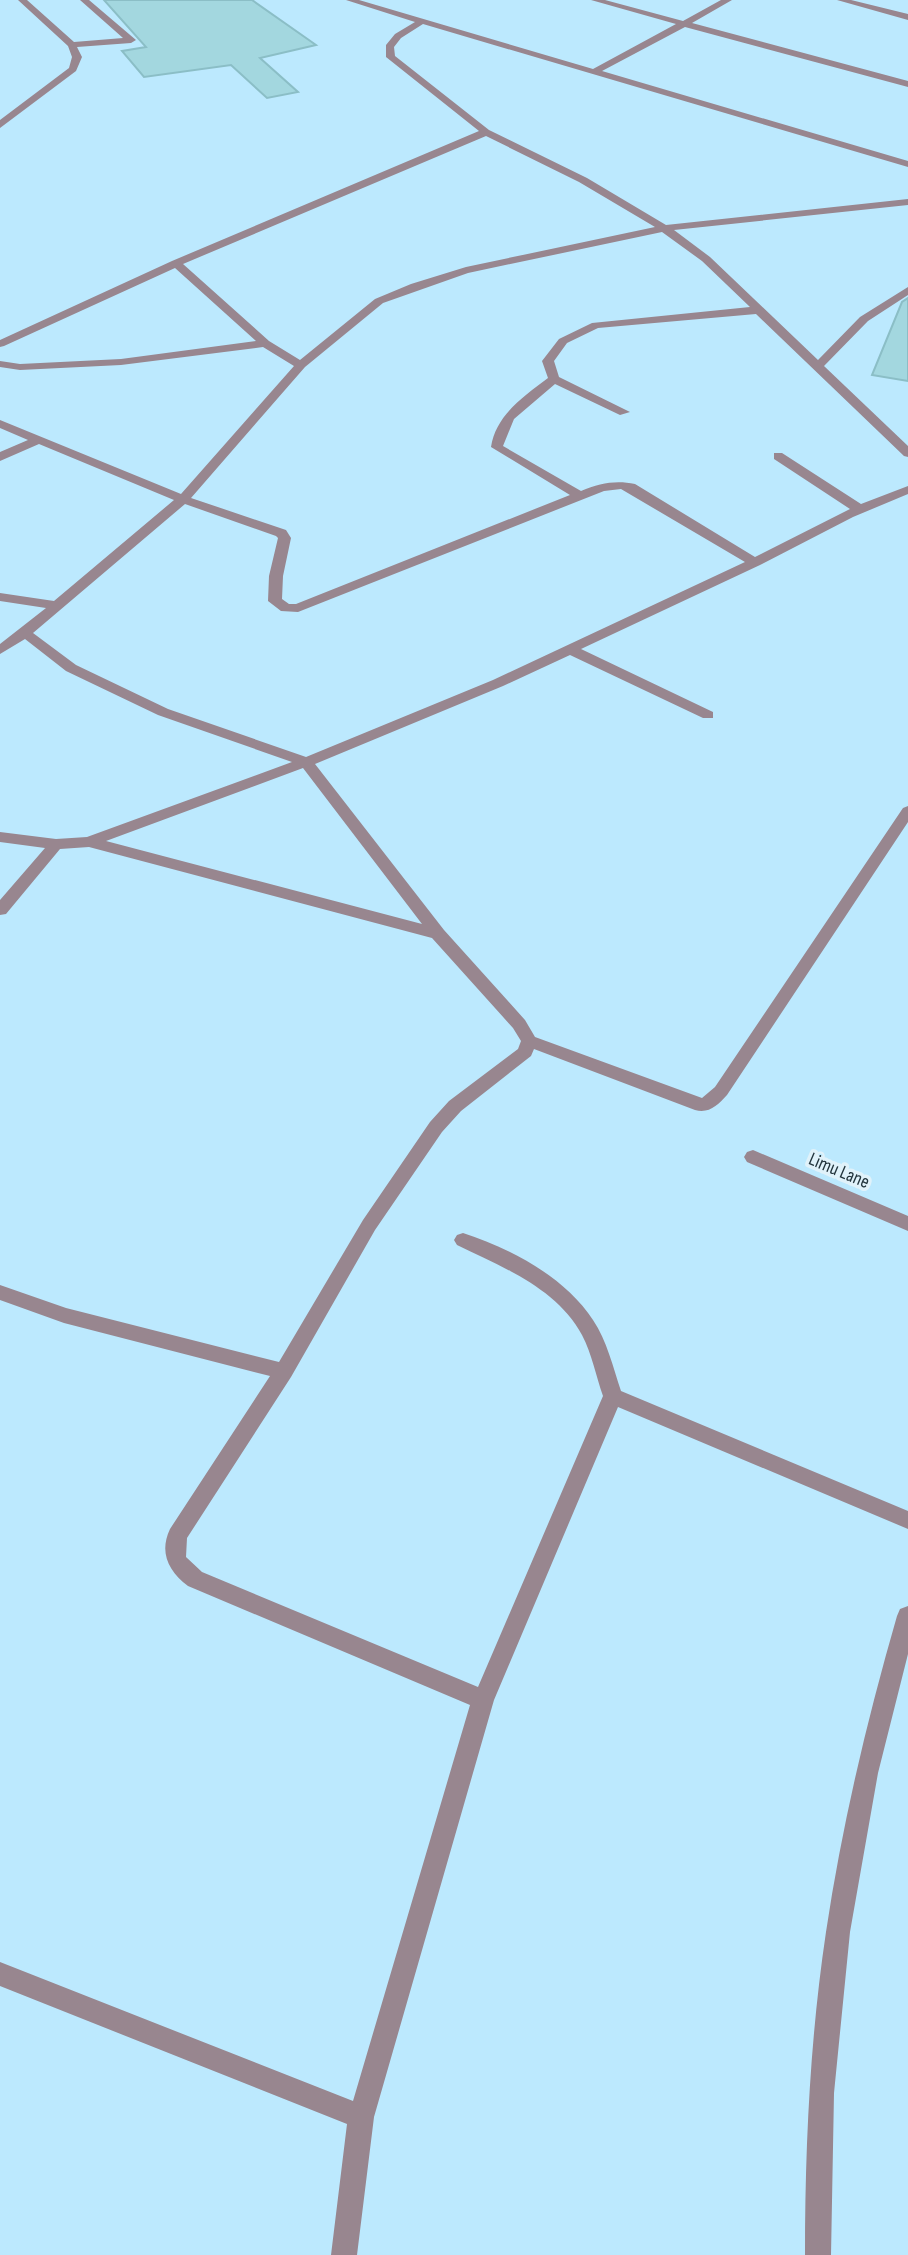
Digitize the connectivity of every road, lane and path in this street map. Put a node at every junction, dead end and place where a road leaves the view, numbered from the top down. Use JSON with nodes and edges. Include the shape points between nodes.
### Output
{"nodes":[{"id":1,"x":22,"y":0,"type":"edge"},
{"id":2,"x":84,"y":0,"type":"edge"},
{"id":3,"x":350,"y":0,"type":"edge"},
{"id":4,"x":595,"y":0,"type":"edge"},
{"id":5,"x":728,"y":0,"type":"edge"},
{"id":6,"x":841,"y":0,"type":"edge"},
{"id":7,"x":366,"y":2,"type":"edge"},
{"id":8,"x":908,"y":17,"type":"edge"},
{"id":9,"x":421,"y":22,"type":"junction"},
{"id":10,"x":685,"y":24,"type":"junction"},
{"id":11,"x":72,"y":44,"type":"junction"},
{"id":12,"x":594,"y":72,"type":"junction"},
{"id":13,"x":908,"y":84,"type":"edge"},
{"id":14,"x":0,"y":125,"type":"edge"},
{"id":15,"x":486,"y":132,"type":"junction"},
{"id":16,"x":908,"y":164,"type":"edge"},
{"id":17,"x":908,"y":202,"type":"edge"},
{"id":18,"x":664,"y":228,"type":"junction"},
{"id":19,"x":176,"y":263,"type":"junction"},
{"id":20,"x":908,"y":290,"type":"edge"},
{"id":21,"x":759,"y":310,"type":"junction"},
{"id":22,"x":265,"y":343,"type":"junction"},
{"id":23,"x":0,"y":344,"type":"edge"},
{"id":24,"x":0,"y":364,"type":"edge"},
{"id":25,"x":302,"y":365,"type":"junction"},
{"id":26,"x":819,"y":365,"type":"junction"},
{"id":27,"x":554,"y":379,"type":"junction"},
{"id":28,"x":624,"y":412,"type":"dead end"},
{"id":29,"x":0,"y":424,"type":"edge"},
{"id":30,"x":40,"y":439,"type":"junction"},
{"id":31,"x":908,"y":453,"type":"edge"},
{"id":32,"x":778,"y":456,"type":"dead end"},
{"id":33,"x":0,"y":457,"type":"edge"},
{"id":34,"x":908,"y":490,"type":"edge"},
{"id":35,"x":581,"y":496,"type":"junction"},
{"id":36,"x":183,"y":499,"type":"junction"},
{"id":37,"x":859,"y":509,"type":"junction"},
{"id":38,"x":755,"y":562,"type":"junction"},
{"id":39,"x":0,"y":597,"type":"edge"},
{"id":40,"x":58,"y":606,"type":"junction"},
{"id":41,"x":25,"y":633,"type":"junction"},
{"id":42,"x":0,"y":650,"type":"edge"},
{"id":43,"x":572,"y":650,"type":"junction"},
{"id":44,"x":708,"y":715,"type":"dead end"},
{"id":45,"x":306,"y":762,"type":"junction"},
{"id":46,"x":908,"y":811,"type":"edge"},
{"id":47,"x":0,"y":837,"type":"edge"},
{"id":48,"x":89,"y":842,"type":"junction"},
{"id":49,"x":56,"y":844,"type":"junction"},
{"id":50,"x":0,"y":910,"type":"edge"},
{"id":51,"x":438,"y":934,"type":"junction"},
{"id":52,"x":529,"y":1041,"type":"junction"},
{"id":53,"x":753,"y":1157,"type":"dead end"},
{"id":54,"x":908,"y":1224,"type":"edge"},
{"id":55,"x":463,"y":1240,"type":"dead end"},
{"id":56,"x":0,"y":1292,"type":"edge"},
{"id":57,"x":284,"y":1371,"type":"junction"},
{"id":58,"x":613,"y":1396,"type":"junction"},
{"id":59,"x":908,"y":1520,"type":"edge"},
{"id":60,"x":908,"y":1616,"type":"edge"},
{"id":61,"x":483,"y":1700,"type":"junction"},
{"id":62,"x":0,"y":1974,"type":"edge"},
{"id":63,"x":361,"y":2117,"type":"junction"},
{"id":64,"x":344,"y":2255,"type":"edge"},
{"id":65,"x":818,"y":2255,"type":"edge"}],
"edges":[{"from":1,"to":11,"type":"street"},
{"from":2,"to":11,"type":"street","via":[[131,40]]},
{"from":3,"to":7,"type":"street"},
{"from":4,"to":10,"type":"street"},
{"from":5,"to":10,"type":"street"},
{"from":6,"to":8,"type":"street"},
{"from":7,"to":9,"type":"street"},
{"from":9,"to":12,"type":"street"},
{"from":9,"to":15,"type":"street","via":[[398,36],[389,47],[391,57]]},
{"from":10,"to":12,"type":"street"},
{"from":10,"to":13,"type":"street"},
{"from":11,"to":14,"type":"street","via":[[77,57],[73,69]]},
{"from":12,"to":16,"type":"street"},
{"from":15,"to":18,"type":"street","via":[[583,180]]},
{"from":15,"to":19,"type":"street"},
{"from":17,"to":18,"type":"street"},
{"from":18,"to":21,"type":"street","via":[[706,259]]},
{"from":18,"to":25,"type":"street","via":[[508,259],[415,286],[379,301]]},
{"from":19,"to":22,"type":"street"},
{"from":19,"to":23,"type":"street"},
{"from":20,"to":26,"type":"street","via":[[864,318]]},
{"from":21,"to":26,"type":"street"},
{"from":21,"to":27,"type":"street","via":[[596,325],[564,341],[548,361]]},
{"from":22,"to":24,"type":"street","via":[[121,362]]},
{"from":22,"to":25,"type":"street"},
{"from":25,"to":36,"type":"street"},
{"from":26,"to":31,"type":"street"},
{"from":27,"to":28,"type":"street"},
{"from":27,"to":35,"type":"street","via":[[519,407],[497,433],[497,447]]},
{"from":29,"to":30,"type":"street"},
{"from":30,"to":33,"type":"street"},
{"from":30,"to":36,"type":"street"},
{"from":32,"to":37,"type":"street"},
{"from":34,"to":37,"type":"street"},
{"from":35,"to":36,"type":"street","via":[[298,608],[275,601],[285,538],[281,533]]},
{"from":35,"to":38,"type":"street","via":[[602,487],[631,487]]},
{"from":36,"to":40,"type":"street"},
{"from":37,"to":38,"type":"street"},
{"from":38,"to":43,"type":"street"},
{"from":39,"to":40,"type":"street"},
{"from":40,"to":41,"type":"street"},
{"from":41,"to":42,"type":"street"},
{"from":41,"to":45,"type":"street","via":[[71,668],[163,712]]},
{"from":43,"to":44,"type":"street"},
{"from":43,"to":45,"type":"street"},
{"from":45,"to":48,"type":"street"},
{"from":45,"to":51,"type":"street"},
{"from":46,"to":52,"type":"street","via":[[710,1102],[701,1105]]},
{"from":47,"to":49,"type":"street"},
{"from":48,"to":49,"type":"street"},
{"from":48,"to":51,"type":"street"},
{"from":49,"to":50,"type":"street"},
{"from":51,"to":52,"type":"street"},
{"from":52,"to":57,"type":"street","via":[[525,1052],[455,1106],[436,1127],[369,1225]]},
{"from":53,"to":54,"type":"street","name":"Limu Lane"},
{"from":55,"to":58,"type":"street","via":[[537,1276],[564,1297],[588,1326]]},
{"from":56,"to":57,"type":"street","via":[[64,1315]]},
{"from":57,"to":61,"type":"street","via":[[177,1535],[175,1560],[195,1579]]},
{"from":58,"to":59,"type":"street"},
{"from":58,"to":61,"type":"street"},
{"from":60,"to":65,"type":"street","via":[[885,1696],[840,1920],[820,2094]]},
{"from":61,"to":63,"type":"street"},
{"from":62,"to":63,"type":"street"},
{"from":63,"to":64,"type":"street"}]}
